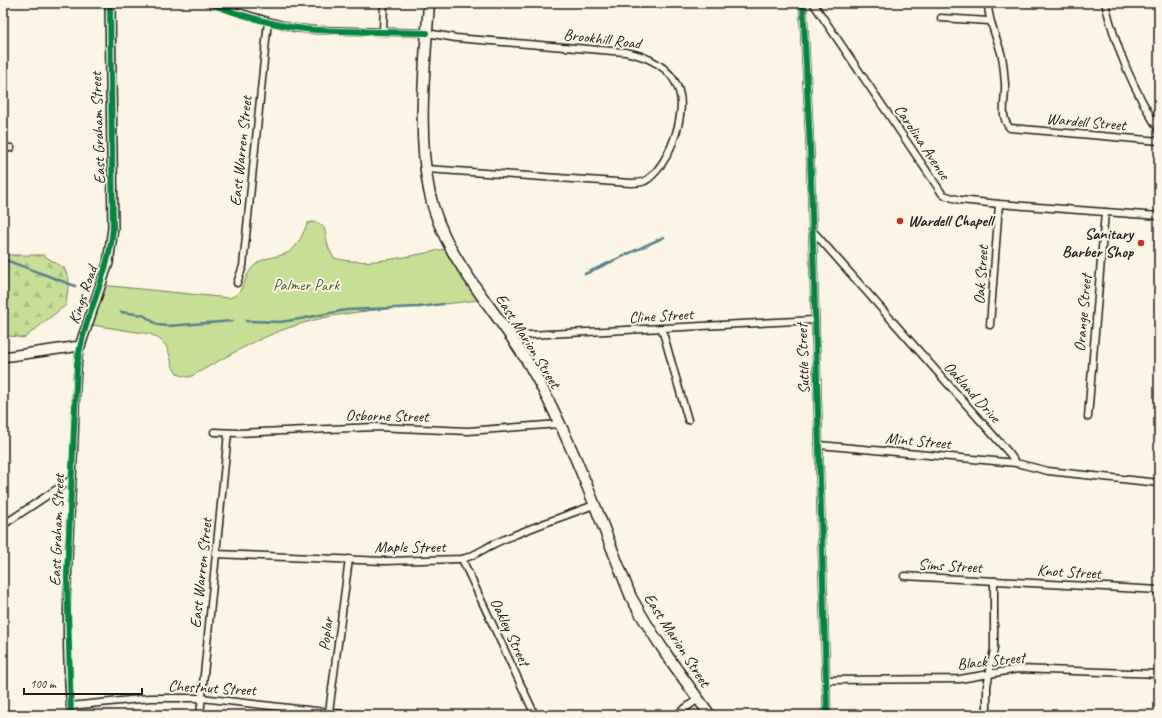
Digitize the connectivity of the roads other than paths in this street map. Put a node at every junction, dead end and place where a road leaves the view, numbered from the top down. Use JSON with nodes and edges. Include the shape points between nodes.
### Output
{"nodes":[{"id":1,"x":110,"y":3,"type":"edge"},
{"id":2,"x":208,"y":3,"type":"edge"},
{"id":3,"x":384,"y":3,"type":"edge"},
{"id":4,"x":429,"y":3,"type":"edge"},
{"id":5,"x":803,"y":3,"type":"edge"},
{"id":6,"x":813,"y":3,"type":"edge"},
{"id":7,"x":1105,"y":3,"type":"edge"},
{"id":8,"x":988,"y":6,"type":"dead end"},
{"id":9,"x":941,"y":18,"type":"dead end"},
{"id":10,"x":268,"y":21,"type":"junction"},
{"id":11,"x":989,"y":21,"type":"junction"},
{"id":12,"x":383,"y":31,"type":"junction"},
{"id":13,"x":427,"y":33,"type":"junction"},
{"id":14,"x":1159,"y":130,"type":"edge"},
{"id":15,"x":1159,"y":141,"type":"edge"},
{"id":16,"x":3,"y":148,"type":"edge"},
{"id":17,"x":11,"y":148,"type":"dead end"},
{"id":18,"x":426,"y":169,"type":"junction"},
{"id":19,"x":999,"y":204,"type":"junction"},
{"id":20,"x":1105,"y":212,"type":"junction"},
{"id":21,"x":1159,"y":216,"type":"edge"},
{"id":22,"x":812,"y":230,"type":"junction"},
{"id":23,"x":110,"y":253,"type":"joint"},
{"id":24,"x":237,"y":283,"type":"dead end"},
{"id":25,"x":815,"y":320,"type":"junction"},
{"id":26,"x":990,"y":325,"type":"dead end"},
{"id":27,"x":662,"y":329,"type":"junction"},
{"id":28,"x":510,"y":336,"type":"junction"},
{"id":29,"x":80,"y":346,"type":"junction"},
{"id":30,"x":3,"y":357,"type":"edge"},
{"id":31,"x":1088,"y":417,"type":"dead end"},
{"id":32,"x":688,"y":420,"type":"dead end"},
{"id":33,"x":559,"y":424,"type":"junction"},
{"id":34,"x":214,"y":432,"type":"dead end"},
{"id":35,"x":228,"y":433,"type":"junction"},
{"id":36,"x":819,"y":445,"type":"junction"},
{"id":37,"x":1016,"y":463,"type":"junction"},
{"id":38,"x":72,"y":479,"type":"junction"},
{"id":39,"x":1159,"y":483,"type":"edge"},
{"id":40,"x":594,"y":505,"type":"junction"},
{"id":41,"x":3,"y":525,"type":"edge"},
{"id":42,"x":216,"y":554,"type":"junction"},
{"id":43,"x":349,"y":559,"type":"junction"},
{"id":44,"x":462,"y":559,"type":"junction"},
{"id":45,"x":904,"y":576,"type":"dead end"},
{"id":46,"x":994,"y":581,"type":"junction"},
{"id":47,"x":1159,"y":590,"type":"edge"},
{"id":48,"x":990,"y":673,"type":"junction"},
{"id":49,"x":1159,"y":674,"type":"edge"},
{"id":50,"x":826,"y":680,"type":"junction"},
{"id":51,"x":202,"y":698,"type":"junction"},
{"id":52,"x":698,"y":699,"type":"junction"},
{"id":53,"x":70,"y":706,"type":"junction"},
{"id":54,"x":329,"y":712,"type":"junction"},
{"id":55,"x":70,"y":715,"type":"edge"},
{"id":56,"x":200,"y":715,"type":"edge"},
{"id":57,"x":352,"y":715,"type":"edge"},
{"id":58,"x":535,"y":715,"type":"edge"},
{"id":59,"x":676,"y":715,"type":"edge"},
{"id":60,"x":710,"y":715,"type":"edge"},
{"id":61,"x":827,"y":715,"type":"edge"},
{"id":62,"x":987,"y":715,"type":"edge"}],
"edges":[{"from":1,"to":23,"type":"street","name":"East Graham Street","via":[[114,202]]},
{"from":2,"to":10,"type":"street","name":"Brookhill Road"},
{"from":3,"to":12,"type":"street"},
{"from":4,"to":13,"type":"main road","name":"East Marion Street"},
{"from":5,"to":22,"type":"street","name":"Suttle Street"},
{"from":6,"to":19,"type":"street","name":"Carolina Avenue","via":[[941,192],[951,198]]},
{"from":7,"to":14,"type":"street","via":[[1123,61],[1139,97]]},
{"from":8,"to":11,"type":"street"},
{"from":9,"to":11,"type":"street"},
{"from":10,"to":12,"type":"street","name":"Brookhill Road","via":[[294,28],[316,30]]},
{"from":10,"to":24,"type":"street","name":"East Warren Street","via":[[243,266]]},
{"from":11,"to":15,"type":"street","name":"Wardell Street","via":[[1002,56],[1004,117],[1010,128]]},
{"from":12,"to":13,"type":"street","name":"Brookhill Road"},
{"from":13,"to":18,"type":"main road","name":"East Marion Street","via":[[424,101]]},
{"from":13,"to":18,"type":"street","name":"Brookhill Road","via":[[456,38],[639,54],[661,65],[679,89],[681,105],[679,122],[665,160],[649,178],[639,183]]},
{"from":16,"to":17,"type":"street"},
{"from":18,"to":28,"type":"main road","name":"East Marion Street","via":[[429,191],[444,235],[462,267]]},
{"from":19,"to":20,"type":"street","name":"Carolina Avenue"},
{"from":19,"to":26,"type":"street","name":"Oak Street"},
{"from":20,"to":21,"type":"street","name":"Carolina Avenue"},
{"from":20,"to":31,"type":"street","name":"Orange Street"},
{"from":22,"to":25,"type":"street","name":"Suttle Street"},
{"from":22,"to":37,"type":"street","name":"Oakland Drive"},
{"from":23,"to":29,"type":"street","name":"Kings Road"},
{"from":25,"to":27,"type":"street","name":"Cline Street"},
{"from":25,"to":36,"type":"street","name":"Suttle Street"},
{"from":27,"to":28,"type":"street","name":"Cline Street"},
{"from":27,"to":32,"type":"street"},
{"from":28,"to":33,"type":"main road","name":"East Marion Street","via":[[529,365]]},
{"from":29,"to":30,"type":"street","name":"Kings Road"},
{"from":29,"to":38,"type":"street","name":"East Graham Street","via":[[75,391]]},
{"from":33,"to":35,"type":"street","name":"Osborne Street","via":[[468,431],[375,427]]},
{"from":33,"to":40,"type":"main road","name":"East Marion Street"},
{"from":34,"to":35,"type":"street","name":"Osborne Street"},
{"from":35,"to":42,"type":"street","name":"East Warren Street"},
{"from":36,"to":37,"type":"street","name":"Mint Street"},
{"from":36,"to":50,"type":"street","name":"Suttle Street"},
{"from":37,"to":39,"type":"street","via":[[1048,471]]},
{"from":38,"to":41,"type":"street"},
{"from":38,"to":53,"type":"street","name":"East Graham Street","via":[[67,575]]},
{"from":40,"to":44,"type":"street","name":"Maple Street","via":[[504,539]]},
{"from":40,"to":52,"type":"main road","name":"East Marion Street","via":[[641,616]]},
{"from":42,"to":43,"type":"street","name":"Maple Street"},
{"from":42,"to":51,"type":"street","name":"East Warren Street"},
{"from":43,"to":44,"type":"street","name":"Maple Street"},
{"from":43,"to":54,"type":"street","name":"Poplar"},
{"from":44,"to":58,"type":"street","name":"Oakley Street"},
{"from":45,"to":46,"type":"street","name":"Sims Street"},
{"from":46,"to":47,"type":"street","name":"Knot Street"},
{"from":46,"to":48,"type":"street","via":[[994,649]]},
{"from":48,"to":49,"type":"street","name":"Black Street","via":[[1018,669]]},
{"from":48,"to":50,"type":"street","name":"Black Street","via":[[960,679]]},
{"from":48,"to":62,"type":"street","via":[[987,686]]},
{"from":50,"to":61,"type":"street","name":"Suttle Street"},
{"from":51,"to":53,"type":"street","name":"Chestnut Street","via":[[150,698]]},
{"from":51,"to":54,"type":"street","name":"Chestnut Street"},
{"from":51,"to":56,"type":"street","name":"East Warren Street"},
{"from":52,"to":59,"type":"street"},
{"from":52,"to":60,"type":"main road","name":"East Marion Street"},
{"from":53,"to":55,"type":"street","name":"East Graham Street"},
{"from":54,"to":57,"type":"street","name":"Chestnut Street"}]}
